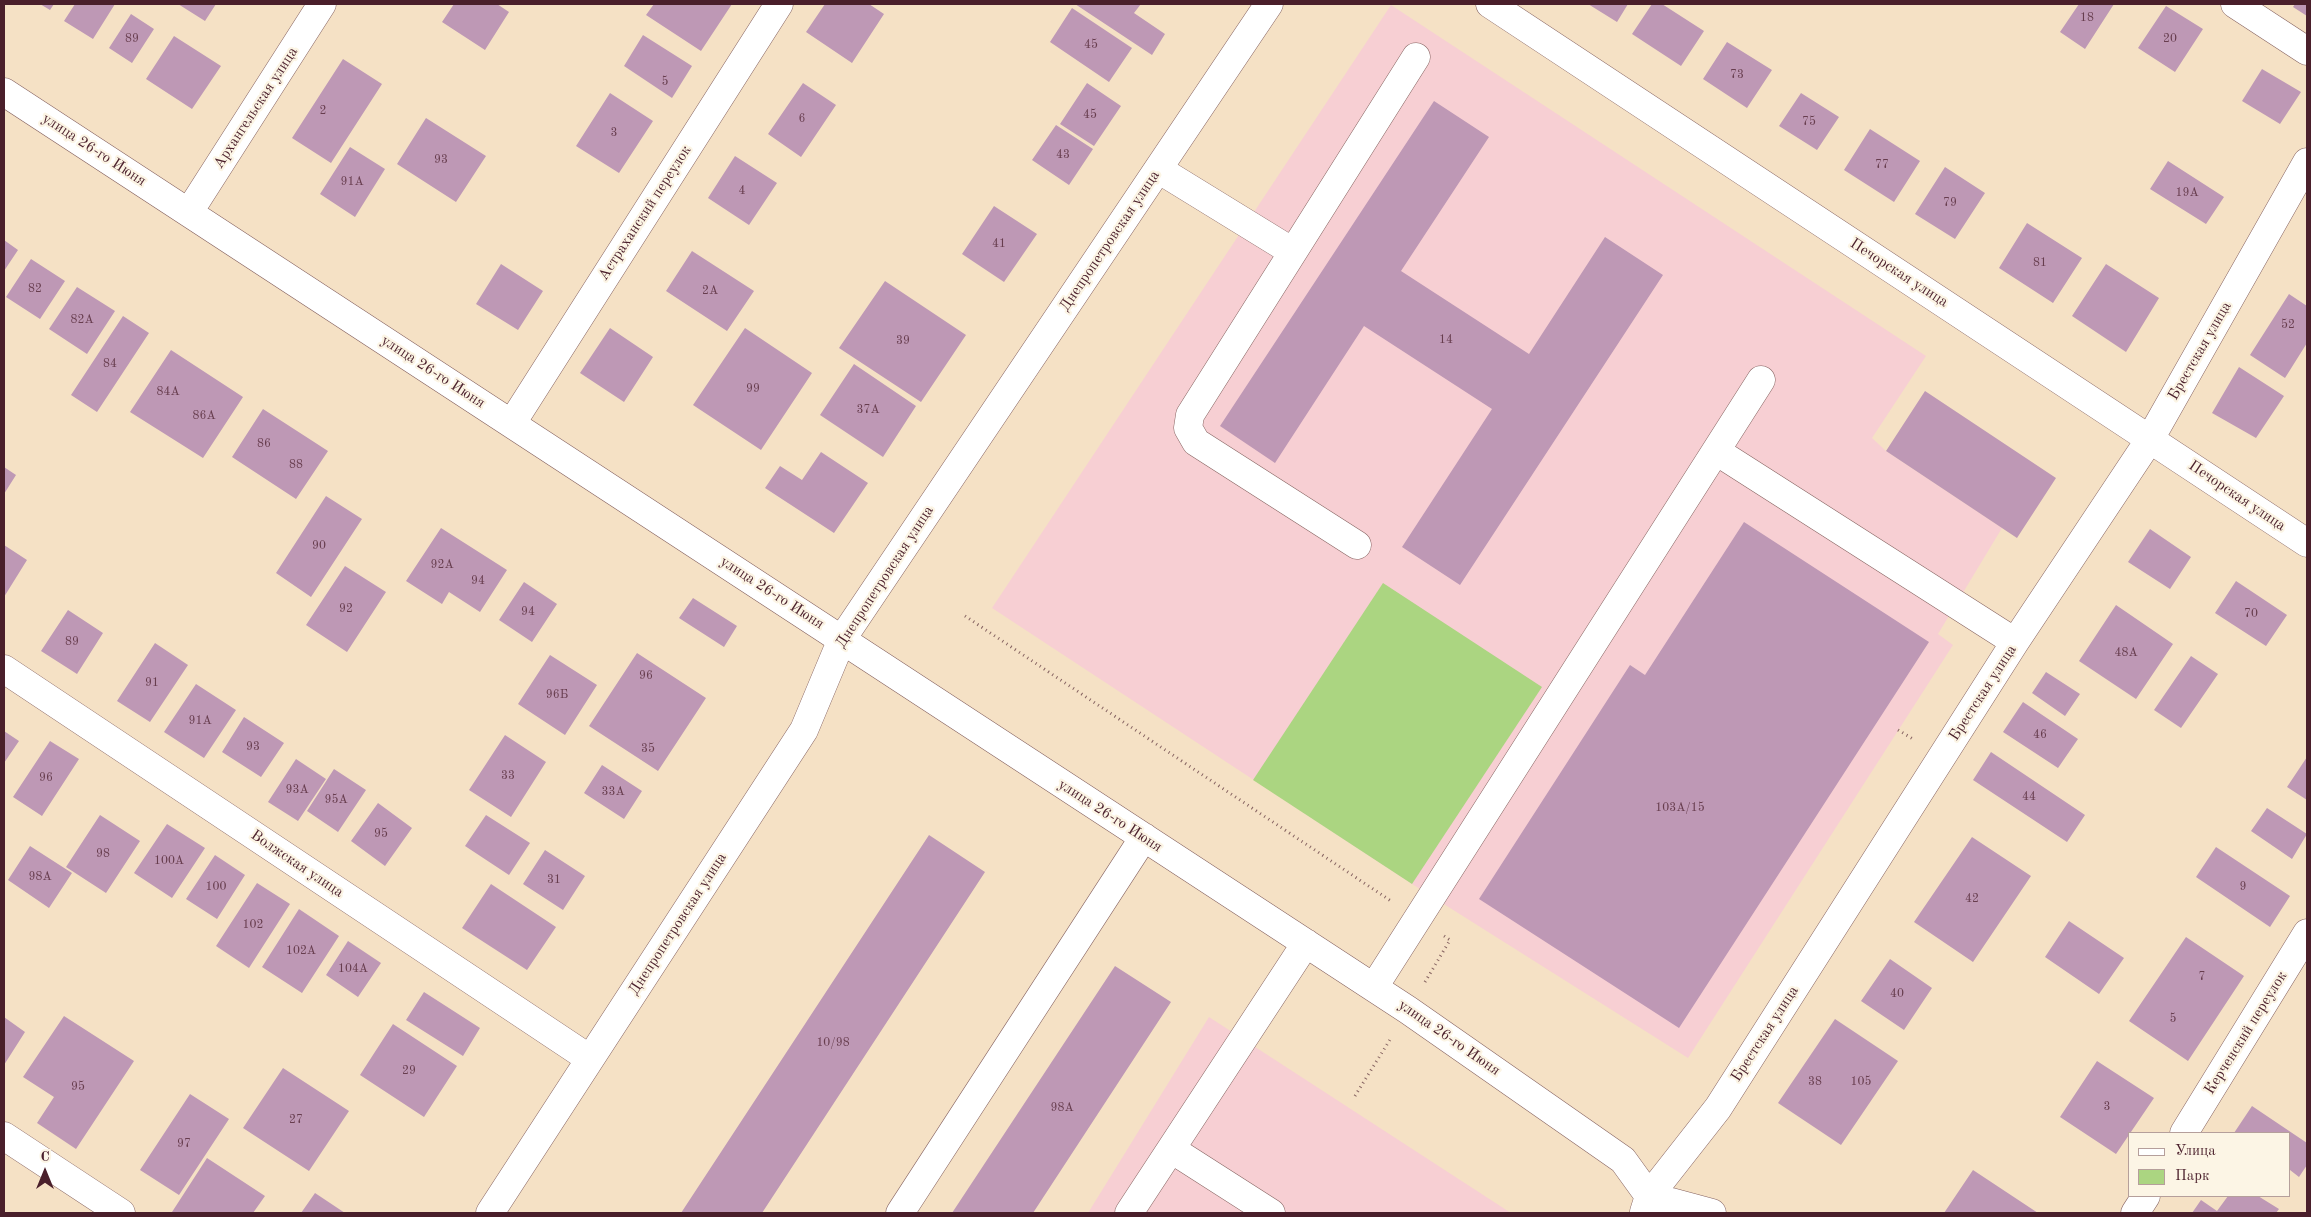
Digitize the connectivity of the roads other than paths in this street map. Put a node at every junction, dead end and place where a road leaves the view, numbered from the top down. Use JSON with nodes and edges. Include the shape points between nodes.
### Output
{"nodes":[{"id":1,"x":322,"y":4,"type":"edge"},
{"id":2,"x":779,"y":4,"type":"edge"},
{"id":3,"x":1269,"y":4,"type":"edge"},
{"id":4,"x":1490,"y":4,"type":"edge"},
{"id":5,"x":2234,"y":4,"type":"edge"},
{"id":6,"x":2307,"y":51,"type":"edge"},
{"id":7,"x":1416,"y":57,"type":"dead end"},
{"id":8,"x":4,"y":92,"type":"edge"},
{"id":9,"x":2307,"y":162,"type":"edge"},
{"id":10,"x":1158,"y":169,"type":"junction"},
{"id":11,"x":189,"y":212,"type":"junction"},
{"id":12,"x":1293,"y":252,"type":"junction"},
{"id":13,"x":1762,"y":380,"type":"dead end"},
{"id":14,"x":512,"y":423,"type":"junction"},
{"id":15,"x":2150,"y":439,"type":"junction"},
{"id":16,"x":1716,"y":451,"type":"junction"},
{"id":17,"x":2307,"y":543,"type":"edge"},
{"id":18,"x":1356,"y":545,"type":"dead end"},
{"id":19,"x":842,"y":639,"type":"junction"},
{"id":20,"x":2015,"y":642,"type":"junction"},
{"id":21,"x":4,"y":669,"type":"edge"},
{"id":22,"x":1144,"y":837,"type":"junction"},
{"id":23,"x":2307,"y":933,"type":"edge"},
{"id":24,"x":1306,"y":943,"type":"junction"},
{"id":25,"x":1374,"y":987,"type":"junction"},
{"id":26,"x":590,"y":1059,"type":"junction"},
{"id":27,"x":2185,"y":1132,"type":"edge"},
{"id":28,"x":4,"y":1136,"type":"edge"},
{"id":29,"x":1171,"y":1149,"type":"junction"},
{"id":30,"x":2145,"y":1197,"type":"edge"},
{"id":31,"x":1650,"y":1208,"type":"edge"},
{"id":32,"x":122,"y":1213,"type":"edge"},
{"id":33,"x":490,"y":1213,"type":"edge"},
{"id":34,"x":900,"y":1213,"type":"edge"},
{"id":35,"x":1129,"y":1213,"type":"edge"},
{"id":36,"x":1271,"y":1213,"type":"edge"},
{"id":37,"x":1712,"y":1213,"type":"edge"},
{"id":38,"x":2135,"y":1213,"type":"edge"}],
"edges":[{"from":1,"to":11,"type":"street","name":"Архангельская улица"},
{"from":2,"to":14,"type":"street","name":"Астраханский переулок"},
{"from":3,"to":10,"type":"street","name":"Днепропетровская улица"},
{"from":4,"to":15,"type":"street","name":"Печорская улица"},
{"from":5,"to":6,"type":"street"},
{"from":7,"to":12,"type":"street"},
{"from":8,"to":11,"type":"street","name":"улица 26-го Июня"},
{"from":9,"to":15,"type":"street","name":"Брестская улица"},
{"from":10,"to":12,"type":"street"},
{"from":10,"to":19,"type":"street","name":"Днепропетровская улица"},
{"from":11,"to":14,"type":"street","name":"улица 26-го Июня"},
{"from":12,"to":18,"type":"street","via":[[1190,415],[1188,428],[1196,442]]},
{"from":13,"to":16,"type":"street"},
{"from":14,"to":19,"type":"street","name":"улица 26-го Июня"},
{"from":15,"to":17,"type":"street","name":"Печорская улица"},
{"from":15,"to":20,"type":"street","name":"Брестская улица"},
{"from":16,"to":20,"type":"street"},
{"from":16,"to":25,"type":"street"},
{"from":19,"to":22,"type":"street","name":"улица 26-го Июня"},
{"from":19,"to":26,"type":"street","name":"Днепропетровская улица","via":[[804,730]]},
{"from":20,"to":31,"type":"street","name":"Брестская улица","via":[[1718,1108]]},
{"from":21,"to":26,"type":"street","name":"Волжская улица"},
{"from":22,"to":24,"type":"street","name":"улица 26-го Июня"},
{"from":22,"to":34,"type":"street"},
{"from":23,"to":27,"type":"street","name":"Керченский переулок"},
{"from":24,"to":25,"type":"street","name":"улица 26-го Июня"},
{"from":24,"to":29,"type":"street"},
{"from":25,"to":31,"type":"street","name":"улица 26-го Июня","via":[[1623,1160]]},
{"from":26,"to":33,"type":"street","name":"Днепропетровская улица"},
{"from":28,"to":32,"type":"street"},
{"from":29,"to":35,"type":"street"},
{"from":29,"to":36,"type":"street"},
{"from":30,"to":38,"type":"street"},
{"from":31,"to":37,"type":"street"}]}
